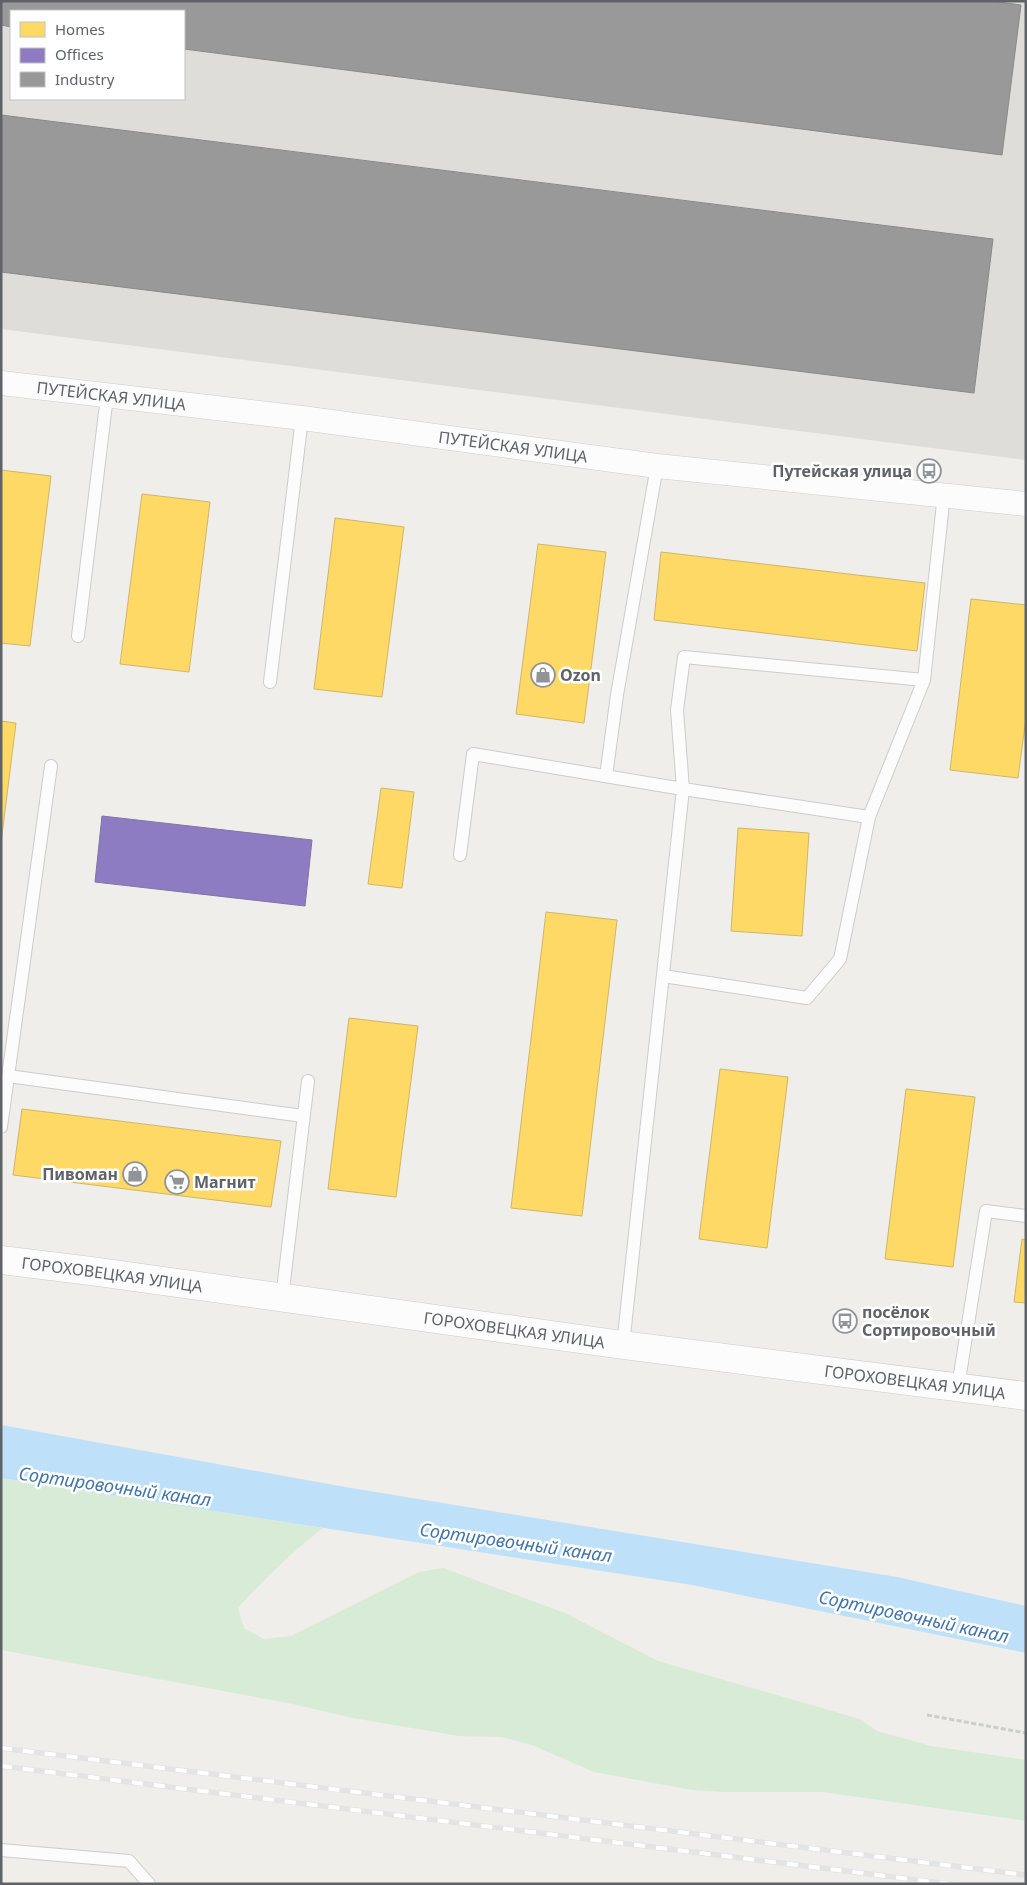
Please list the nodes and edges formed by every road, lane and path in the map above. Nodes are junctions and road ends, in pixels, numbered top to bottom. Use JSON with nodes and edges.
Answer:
{"nodes":[{"id":1,"x":1,"y":383,"type":"edge"},
{"id":2,"x":107,"y":396,"type":"junction"},
{"id":3,"x":302,"y":418,"type":"junction"},
{"id":4,"x":657,"y":466,"type":"junction"},
{"id":5,"x":944,"y":494,"type":"junction"},
{"id":6,"x":1026,"y":504,"type":"edge"},
{"id":7,"x":78,"y":636,"type":"dead end"},
{"id":8,"x":924,"y":680,"type":"junction"},
{"id":9,"x":270,"y":682,"type":"dead end"},
{"id":10,"x":51,"y":766,"type":"dead end"},
{"id":11,"x":606,"y":776,"type":"junction"},
{"id":12,"x":683,"y":789,"type":"junction"},
{"id":13,"x":869,"y":817,"type":"junction"},
{"id":14,"x":460,"y":855,"type":"dead end"},
{"id":15,"x":663,"y":976,"type":"junction"},
{"id":16,"x":8,"y":1076,"type":"junction"},
{"id":17,"x":308,"y":1081,"type":"dead end"},
{"id":18,"x":303,"y":1116,"type":"junction"},
{"id":19,"x":1,"y":1127,"type":"edge"},
{"id":20,"x":1026,"y":1216,"type":"edge"},
{"id":21,"x":1,"y":1260,"type":"edge"},
{"id":22,"x":282,"y":1298,"type":"junction"},
{"id":23,"x":623,"y":1345,"type":"junction"},
{"id":24,"x":958,"y":1387,"type":"junction"},
{"id":25,"x":1026,"y":1396,"type":"edge"},
{"id":26,"x":927,"y":1715,"type":"dead end"},
{"id":27,"x":1026,"y":1733,"type":"edge"},
{"id":28,"x":1,"y":1850,"type":"edge"},
{"id":29,"x":149,"y":1884,"type":"edge"}],
"edges":[{"from":1,"to":2,"type":"street","name":"ПУТЕЙСКАЯ УЛИЦА"},
{"from":2,"to":3,"type":"street","name":"ПУТЕЙСКАЯ УЛИЦА"},
{"from":2,"to":7,"type":"lane"},
{"from":3,"to":4,"type":"street","name":"ПУТЕЙСКАЯ УЛИЦА"},
{"from":3,"to":9,"type":"lane"},
{"from":4,"to":5,"type":"street","name":"ПУТЕЙСКАЯ УЛИЦА"},
{"from":4,"to":11,"type":"lane"},
{"from":5,"to":6,"type":"street","name":"ПУТЕЙСКАЯ УЛИЦА"},
{"from":5,"to":8,"type":"lane"},
{"from":8,"to":12,"type":"lane"},
{"from":8,"to":13,"type":"lane"},
{"from":10,"to":16,"type":"lane"},
{"from":11,"to":12,"type":"lane"},
{"from":11,"to":14,"type":"lane"},
{"from":12,"to":13,"type":"lane"},
{"from":12,"to":15,"type":"lane"},
{"from":13,"to":15,"type":"lane"},
{"from":15,"to":23,"type":"lane"},
{"from":16,"to":18,"type":"lane"},
{"from":16,"to":19,"type":"lane"},
{"from":17,"to":18,"type":"lane"},
{"from":18,"to":22,"type":"lane"},
{"from":20,"to":24,"type":"lane"},
{"from":21,"to":22,"type":"street","name":"ГОРОХОВЕЦКАЯ УЛИЦА"},
{"from":22,"to":23,"type":"street","name":"ГОРОХОВЕЦКАЯ УЛИЦА"},
{"from":23,"to":24,"type":"street","name":"ГОРОХОВЕЦКАЯ УЛИЦА"},
{"from":24,"to":25,"type":"street","name":"ГОРОХОВЕЦКАЯ УЛИЦА"},
{"from":26,"to":27,"type":"path"},
{"from":28,"to":29,"type":"lane"}]}
